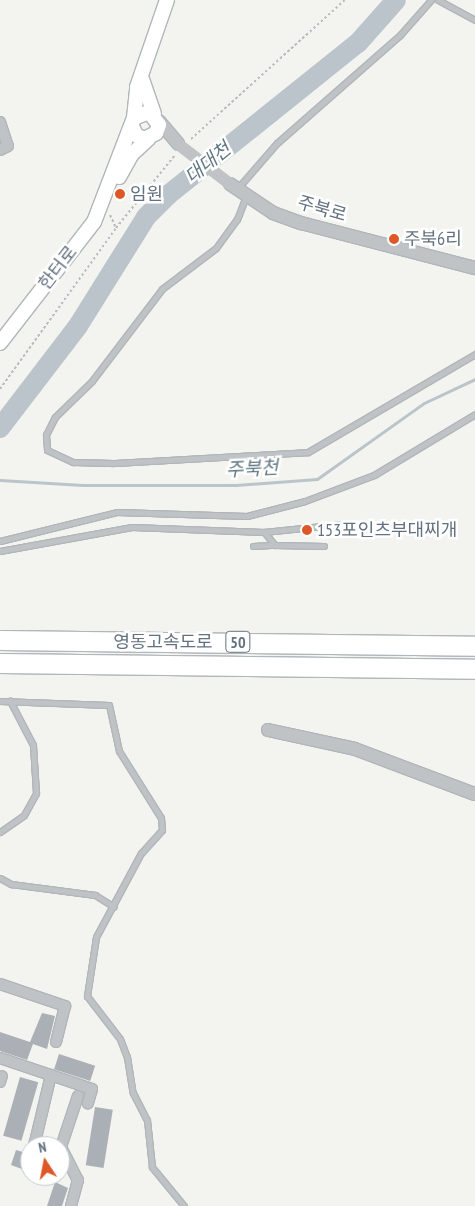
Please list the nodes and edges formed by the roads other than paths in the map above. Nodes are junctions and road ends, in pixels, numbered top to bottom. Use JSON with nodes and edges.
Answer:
{"nodes":[{"id":1,"x":167,"y":0,"type":"edge"},
{"id":2,"x":432,"y":0,"type":"edge"},
{"id":3,"x":438,"y":0,"type":"edge"},
{"id":4,"x":475,"y":20,"type":"edge"},
{"id":5,"x":142,"y":79,"type":"junction"},
{"id":6,"x":157,"y":117,"type":"junction"},
{"id":7,"x":0,"y":122,"type":"edge"},
{"id":8,"x":133,"y":122,"type":"junction"},
{"id":9,"x":151,"y":137,"type":"junction"},
{"id":10,"x":181,"y":146,"type":"junction"},
{"id":11,"x":0,"y":150,"type":"edge"},
{"id":12,"x":238,"y":189,"type":"junction"},
{"id":13,"x":109,"y":190,"type":"junction"},
{"id":14,"x":475,"y":268,"type":"edge"},
{"id":15,"x":0,"y":343,"type":"edge"},
{"id":16,"x":475,"y":354,"type":"edge"},
{"id":17,"x":475,"y":414,"type":"edge"},
{"id":18,"x":342,"y":524,"type":"dead end"},
{"id":19,"x":264,"y":532,"type":"junction"},
{"id":20,"x":0,"y":541,"type":"edge"},
{"id":21,"x":275,"y":545,"type":"junction"},
{"id":22,"x":253,"y":546,"type":"dead end"},
{"id":23,"x":324,"y":546,"type":"dead end"},
{"id":24,"x":0,"y":551,"type":"edge"},
{"id":25,"x":0,"y":640,"type":"edge"},
{"id":26,"x":475,"y":646,"type":"edge"},
{"id":27,"x":0,"y":663,"type":"edge"},
{"id":28,"x":475,"y":670,"type":"edge"},
{"id":29,"x":0,"y":701,"type":"edge"},
{"id":30,"x":10,"y":701,"type":"junction"},
{"id":31,"x":268,"y":730,"type":"dead end"},
{"id":32,"x":475,"y":794,"type":"edge"},
{"id":33,"x":0,"y":832,"type":"edge"},
{"id":34,"x":0,"y":878,"type":"edge"},
{"id":35,"x":114,"y":907,"type":"junction"},
{"id":36,"x":0,"y":984,"type":"edge"},
{"id":37,"x":56,"y":1042,"type":"dead end"},
{"id":38,"x":0,"y":1058,"type":"edge"},
{"id":39,"x":50,"y":1075,"type":"junction"},
{"id":40,"x":78,"y":1096,"type":"dead end"},
{"id":41,"x":88,"y":1102,"type":"dead end"},
{"id":42,"x":36,"y":1136,"type":"edge"},
{"id":43,"x":66,"y":1136,"type":"edge"},
{"id":44,"x":70,"y":1166,"type":"edge"},
{"id":45,"x":71,"y":1206,"type":"edge"},
{"id":46,"x":184,"y":1206,"type":"edge"}],
"edges":[{"from":1,"to":5,"type":"main road","name":"한터로"},
{"from":2,"to":12,"type":"lane"},
{"from":3,"to":4,"type":"lane"},
{"from":5,"to":6,"type":"main road"},
{"from":5,"to":8,"type":"main road","name":"한터로"},
{"from":6,"to":8,"type":"main road"},
{"from":6,"to":9,"type":"main road"},
{"from":6,"to":10,"type":"street","name":"주북로"},
{"from":7,"to":11,"type":"street"},
{"from":8,"to":9,"type":"main road"},
{"from":8,"to":13,"type":"main road","name":"한터로"},
{"from":9,"to":10,"type":"street","name":"주북로"},
{"from":9,"to":13,"type":"main road","name":"한터로"},
{"from":10,"to":12,"type":"street","name":"주북로","bridge":true},
{"from":12,"to":14,"type":"street","name":"주북로"},
{"from":12,"to":16,"type":"lane"},
{"from":13,"to":15,"type":"main road","name":"한터로"},
{"from":17,"to":20,"type":"lane"},
{"from":18,"to":19,"type":"lane"},
{"from":19,"to":21,"type":"lane"},
{"from":19,"to":24,"type":"lane"},
{"from":21,"to":22,"type":"lane"},
{"from":21,"to":23,"type":"lane"},
{"from":25,"to":26,"type":"highway","name":"영동고속도로","number":"50"},
{"from":27,"to":28,"type":"highway","name":"영동고속도로","number":"50"},
{"from":29,"to":30,"type":"lane"},
{"from":30,"to":33,"type":"lane"},
{"from":30,"to":35,"type":"lane"},
{"from":31,"to":32,"type":"street"},
{"from":34,"to":35,"type":"lane"},
{"from":35,"to":46,"type":"lane"},
{"from":36,"to":37,"type":"street"},
{"from":38,"to":39,"type":"street"},
{"from":39,"to":41,"type":"street"},
{"from":39,"to":42,"type":"street"},
{"from":40,"to":43,"type":"street"},
{"from":44,"to":45,"type":"street"}]}
